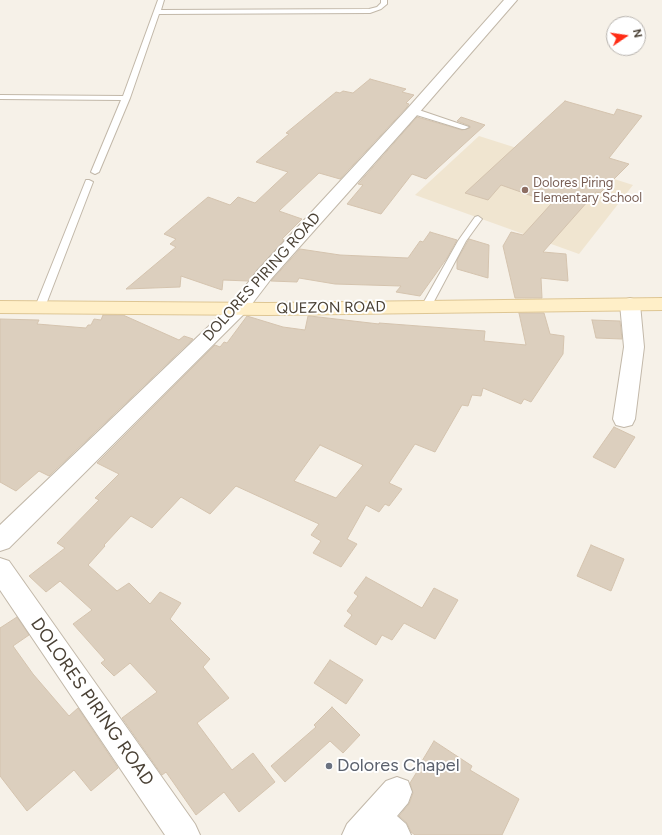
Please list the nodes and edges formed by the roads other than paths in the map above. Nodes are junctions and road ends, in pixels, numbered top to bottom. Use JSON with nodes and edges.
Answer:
{"nodes":[{"id":1,"x":161,"y":0,"type":"edge"},
{"id":2,"x":384,"y":0,"type":"edge"},
{"id":3,"x":511,"y":0,"type":"edge"},
{"id":4,"x":157,"y":12,"type":"junction"},
{"id":5,"x":0,"y":98,"type":"edge"},
{"id":6,"x":126,"y":98,"type":"junction"},
{"id":7,"x":414,"y":111,"type":"junction"},
{"id":8,"x":465,"y":127,"type":"dead end"},
{"id":9,"x":95,"y":172,"type":"dead end"},
{"id":10,"x":89,"y":182,"type":"dead end"},
{"id":11,"x":478,"y":219,"type":"dead end"},
{"id":12,"x":630,"y":304,"type":"junction"},
{"id":13,"x":662,"y":304,"type":"edge"},
{"id":14,"x":0,"y":307,"type":"edge"},
{"id":15,"x":40,"y":307,"type":"junction"},
{"id":16,"x":426,"y":307,"type":"junction"},
{"id":17,"x":238,"y":309,"type":"junction"},
{"id":18,"x":624,"y":419,"type":"dead end"},
{"id":19,"x":0,"y":541,"type":"edge"},
{"id":20,"x":0,"y":569,"type":"edge"},
{"id":21,"x":397,"y":792,"type":"dead end"},
{"id":22,"x":376,"y":829,"type":"edge"},
{"id":23,"x":184,"y":835,"type":"edge"}],
"edges":[{"from":1,"to":4,"type":"lane"},
{"from":2,"to":4,"type":"lane"},
{"from":3,"to":7,"type":"street","name":"DOLORES PIRING ROAD"},
{"from":4,"to":6,"type":"lane"},
{"from":5,"to":6,"type":"lane"},
{"from":6,"to":9,"type":"lane"},
{"from":7,"to":8,"type":"lane"},
{"from":7,"to":17,"type":"street","name":"DOLORES PIRING ROAD"},
{"from":10,"to":15,"type":"lane"},
{"from":11,"to":16,"type":"lane"},
{"from":12,"to":13,"type":"main road","name":"QUEZON ROAD"},
{"from":12,"to":16,"type":"main road","name":"QUEZON ROAD"},
{"from":12,"to":18,"type":"street"},
{"from":14,"to":15,"type":"main road","name":"QUEZON ROAD"},
{"from":15,"to":17,"type":"main road","name":"QUEZON ROAD"},
{"from":16,"to":17,"type":"main road","name":"QUEZON ROAD"},
{"from":17,"to":19,"type":"street","name":"DOLORES PIRING ROAD"},
{"from":20,"to":23,"type":"street","name":"DOLORES PIRING ROAD"},
{"from":21,"to":22,"type":"street"}]}
